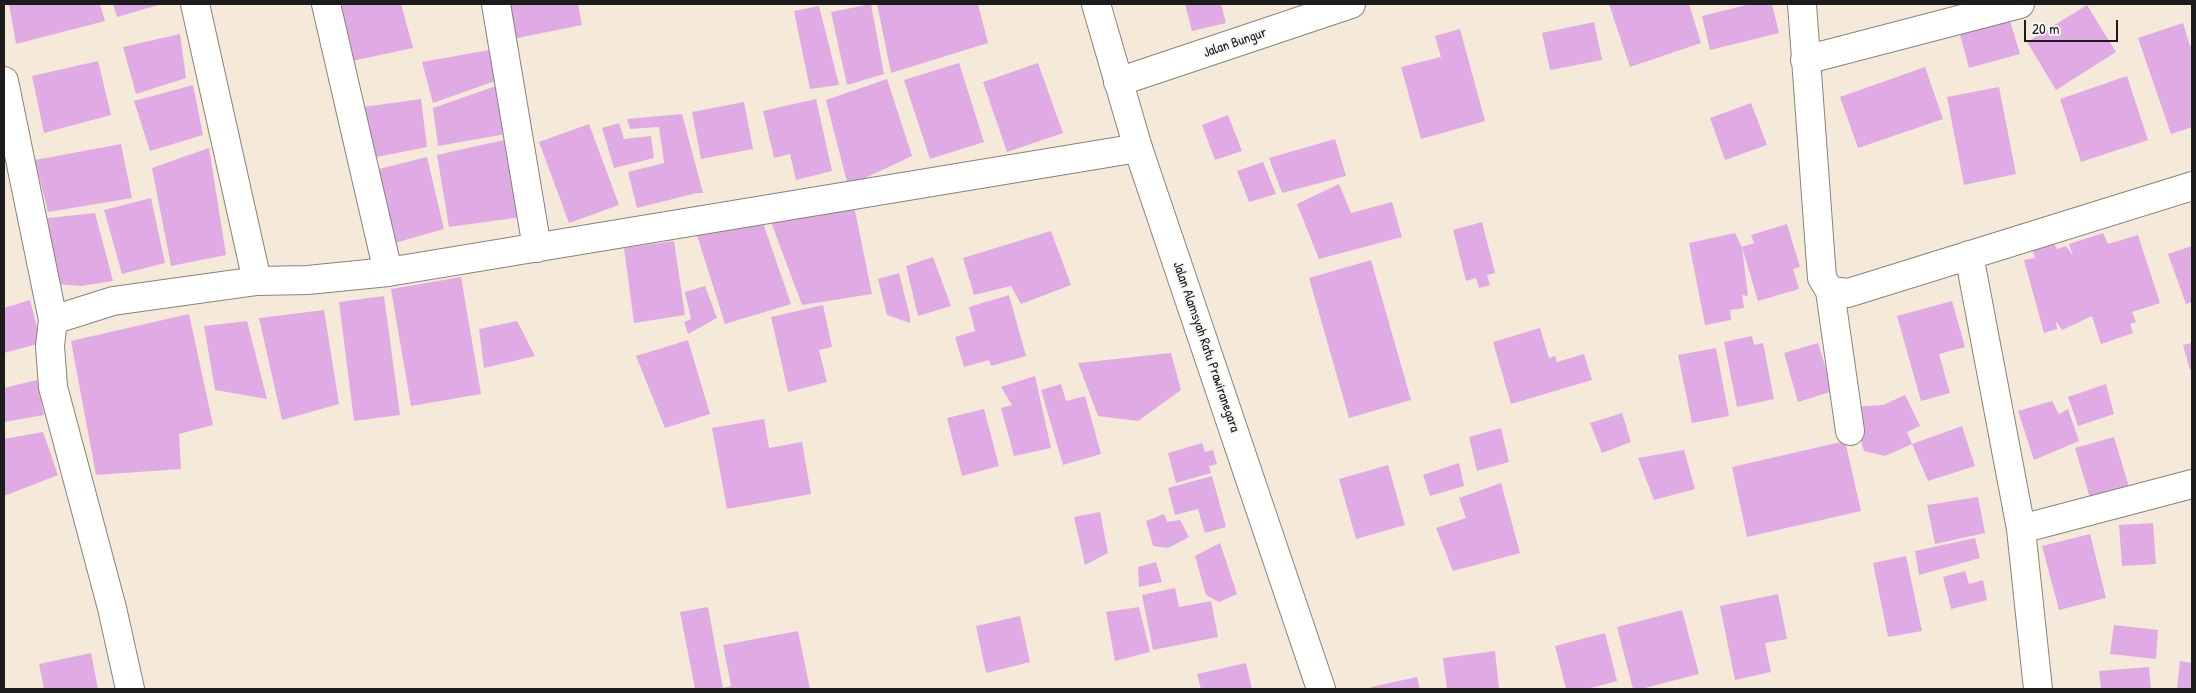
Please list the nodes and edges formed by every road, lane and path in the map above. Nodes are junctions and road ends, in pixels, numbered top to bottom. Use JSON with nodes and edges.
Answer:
{"nodes":[{"id":1,"x":195,"y":4,"type":"edge"},
{"id":2,"x":326,"y":4,"type":"edge"},
{"id":3,"x":496,"y":4,"type":"edge"},
{"id":4,"x":1096,"y":4,"type":"edge"},
{"id":5,"x":1351,"y":4,"type":"edge"},
{"id":6,"x":1802,"y":4,"type":"edge"},
{"id":7,"x":2020,"y":4,"type":"edge"},
{"id":8,"x":1804,"y":60,"type":"junction"},
{"id":9,"x":4,"y":81,"type":"edge"},
{"id":10,"x":1118,"y":82,"type":"junction"},
{"id":11,"x":1138,"y":148,"type":"junction"},
{"id":12,"x":2192,"y":186,"type":"edge"},
{"id":13,"x":537,"y":248,"type":"junction"},
{"id":14,"x":1969,"y":255,"type":"junction"},
{"id":15,"x":388,"y":272,"type":"junction"},
{"id":16,"x":257,"y":281,"type":"junction"},
{"id":17,"x":1830,"y":291,"type":"junction"},
{"id":18,"x":53,"y":320,"type":"junction"},
{"id":19,"x":1850,"y":431,"type":"dead end"},
{"id":20,"x":2192,"y":484,"type":"edge"},
{"id":21,"x":2021,"y":529,"type":"junction"},
{"id":22,"x":130,"y":689,"type":"edge"},
{"id":23,"x":1321,"y":689,"type":"edge"},
{"id":24,"x":2038,"y":689,"type":"edge"}],
"edges":[{"from":1,"to":16,"type":"street"},
{"from":2,"to":15,"type":"street"},
{"from":3,"to":13,"type":"street"},
{"from":4,"to":10,"type":"street","name":"Jalan Alamsyah Ratu Prawiranegara"},
{"from":5,"to":10,"type":"street","name":"Jalan Bungur"},
{"from":6,"to":8,"type":"street"},
{"from":7,"to":8,"type":"street"},
{"from":8,"to":17,"type":"street"},
{"from":9,"to":18,"type":"street"},
{"from":10,"to":11,"type":"street","name":"Jalan Alamsyah Ratu Prawiranegara"},
{"from":11,"to":13,"type":"street"},
{"from":11,"to":23,"type":"street","name":"Jalan Alamsyah Ratu Prawiranegara"},
{"from":12,"to":14,"type":"street"},
{"from":13,"to":15,"type":"street"},
{"from":14,"to":17,"type":"street"},
{"from":14,"to":21,"type":"street"},
{"from":15,"to":16,"type":"street"},
{"from":16,"to":18,"type":"street"},
{"from":17,"to":19,"type":"street"},
{"from":18,"to":22,"type":"street"},
{"from":20,"to":21,"type":"street"},
{"from":21,"to":24,"type":"street"}]}
